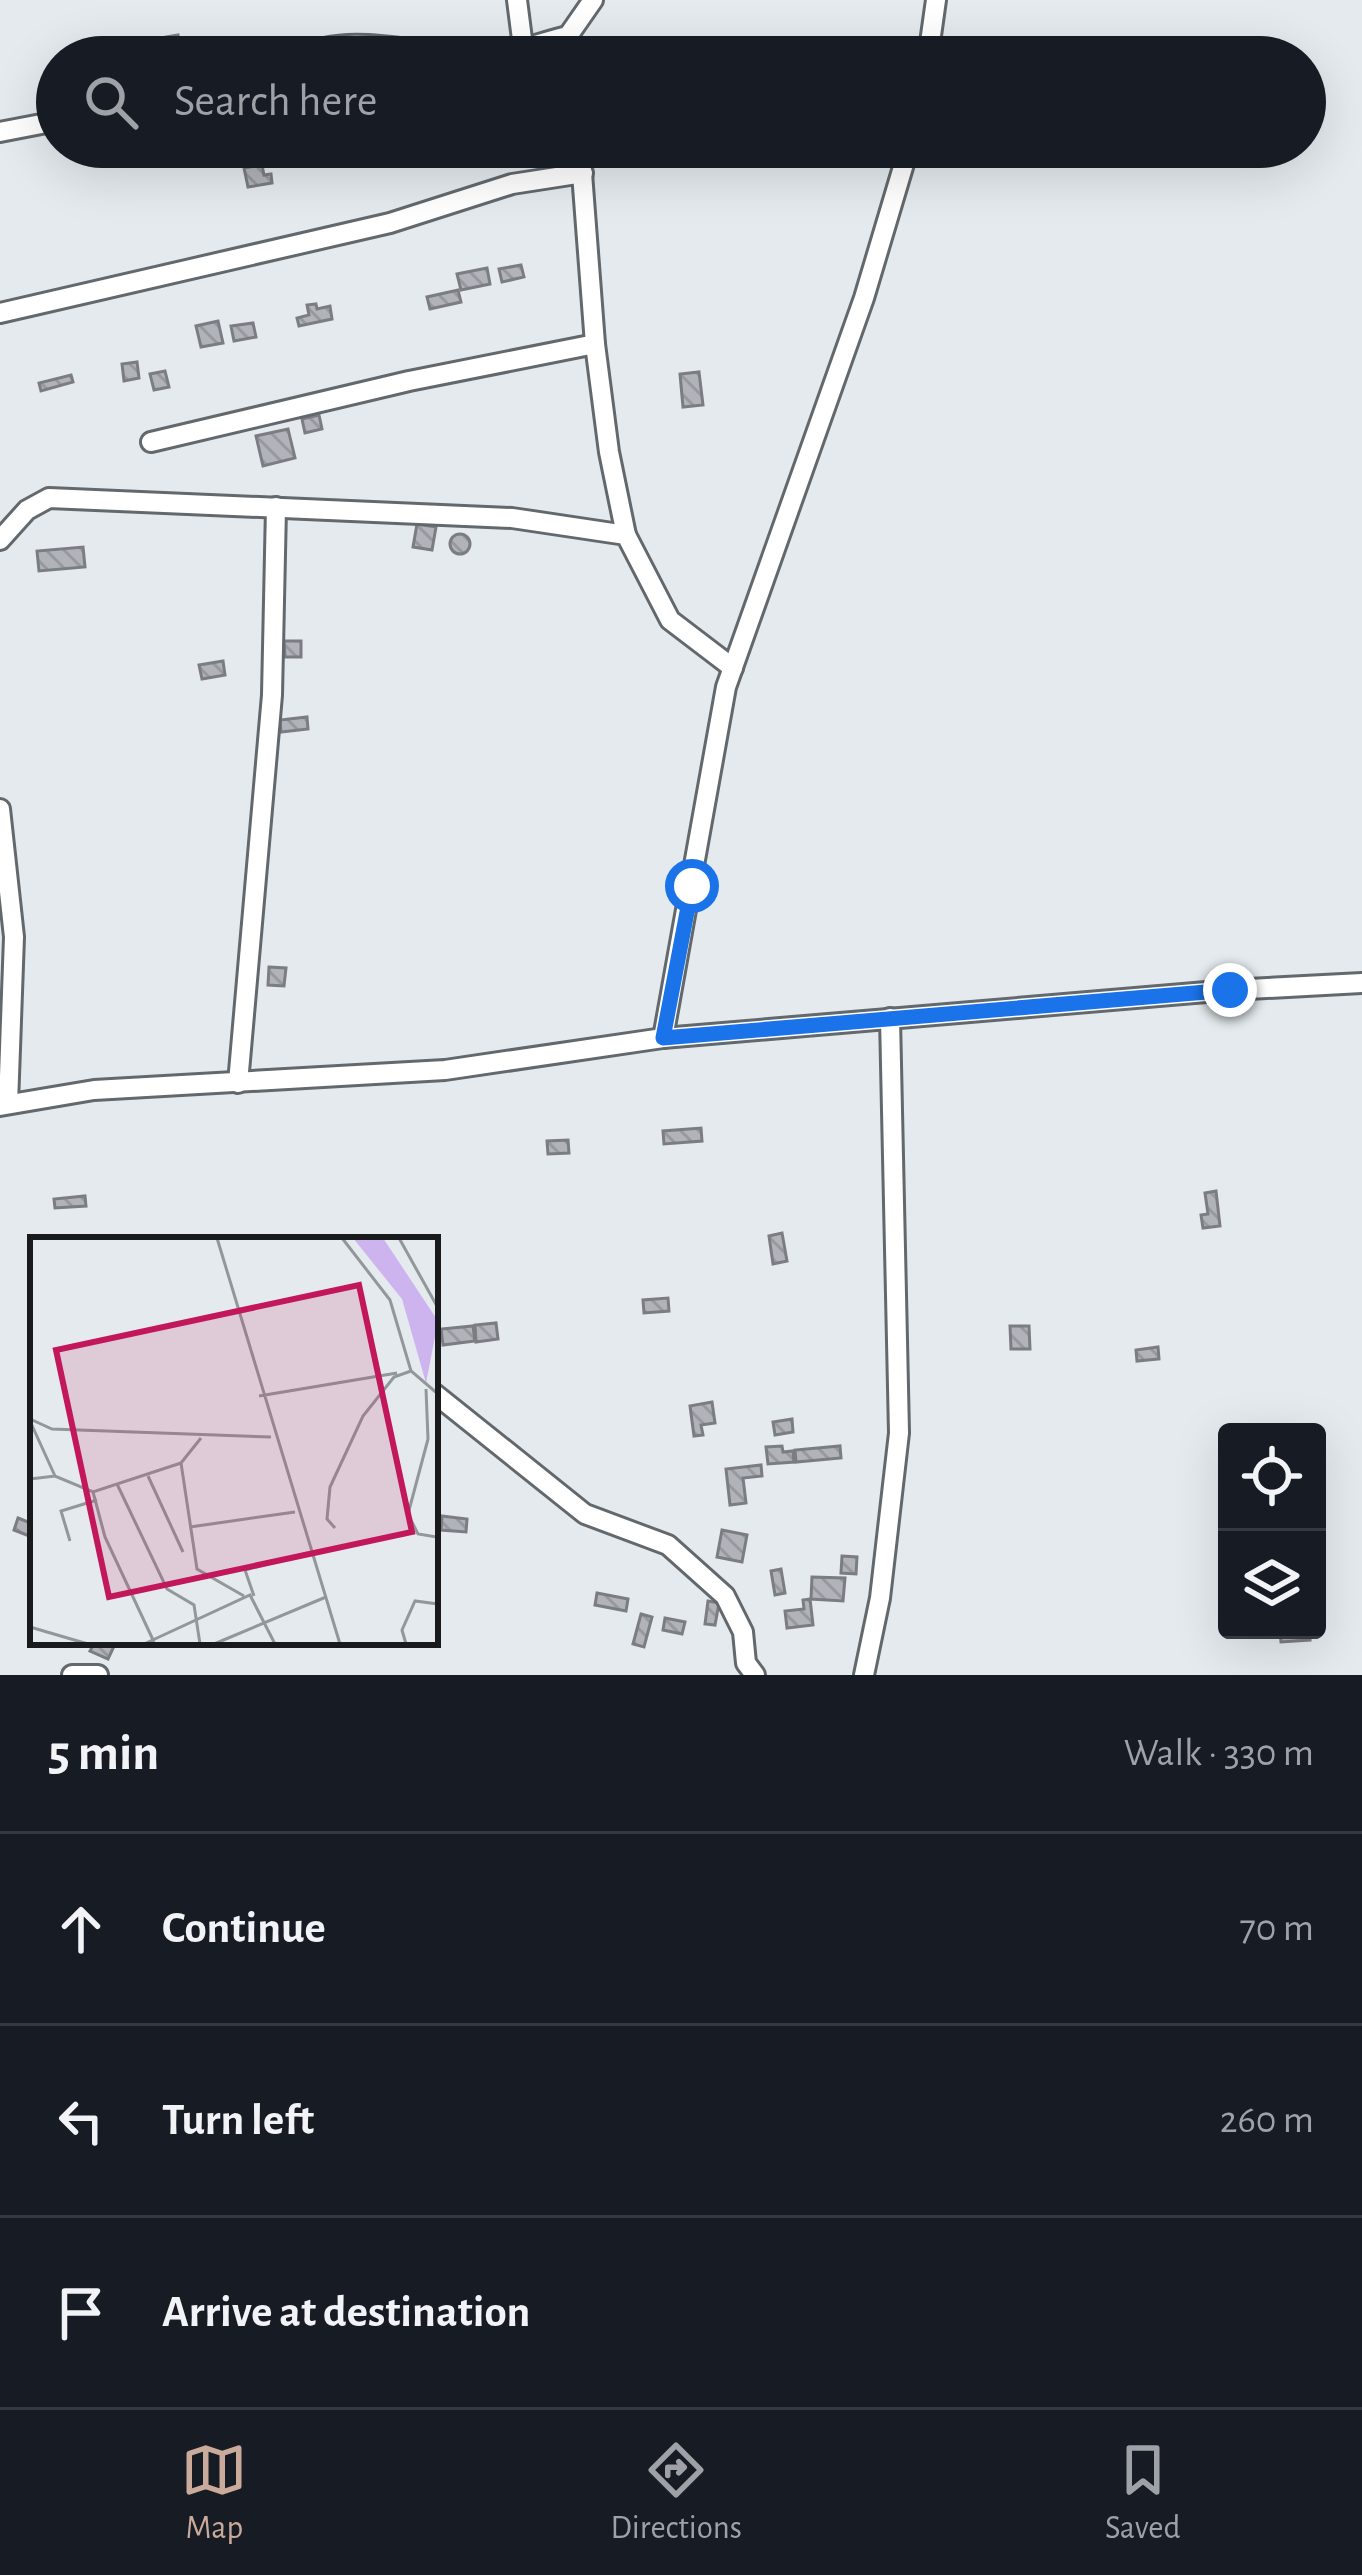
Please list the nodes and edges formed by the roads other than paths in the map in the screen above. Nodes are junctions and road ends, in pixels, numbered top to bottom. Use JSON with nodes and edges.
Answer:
{"nodes":[{"id":1,"x":517,"y":0,"type":"edge"},
{"id":2,"x":593,"y":0,"type":"edge"},
{"id":3,"x":936,"y":0,"type":"edge"},
{"id":4,"x":522,"y":36,"type":"edge"},
{"id":5,"x":568,"y":36,"type":"edge"},
{"id":6,"x":931,"y":36,"type":"edge"},
{"id":7,"x":36,"y":125,"type":"edge"},
{"id":8,"x":0,"y":132,"type":"edge"},
{"id":9,"x":582,"y":168,"type":"edge"},
{"id":10,"x":903,"y":168,"type":"edge"},
{"id":11,"x":583,"y":173,"type":"junction"},
{"id":12,"x":0,"y":313,"type":"edge"},
{"id":13,"x":595,"y":344,"type":"junction"},
{"id":14,"x":151,"y":442,"type":"dead end"},
{"id":15,"x":276,"y":507,"type":"junction"},
{"id":16,"x":626,"y":535,"type":"junction"},
{"id":17,"x":0,"y":540,"type":"edge"},
{"id":18,"x":733,"y":668,"type":"junction"},
{"id":19,"x":0,"y":809,"type":"edge"},
{"id":20,"x":1362,"y":983,"type":"edge"},
{"id":21,"x":890,"y":1018,"type":"junction"},
{"id":22,"x":663,"y":1038,"type":"junction"},
{"id":23,"x":238,"y":1083,"type":"junction"},
{"id":24,"x":4,"y":1105,"type":"edge"},
{"id":25,"x":438,"y":1396,"type":"edge"},
{"id":26,"x":72,"y":1675,"type":"edge"},
{"id":27,"x":98,"y":1675,"type":"edge"},
{"id":28,"x":755,"y":1675,"type":"edge"},
{"id":29,"x":863,"y":1675,"type":"edge"}],
"edges":[{"from":1,"to":4,"type":"street"},
{"from":2,"to":5,"type":"street"},
{"from":3,"to":6,"type":"street"},
{"from":7,"to":8,"type":"street"},
{"from":9,"to":11,"type":"street"},
{"from":10,"to":18,"type":"street"},
{"from":11,"to":12,"type":"street"},
{"from":11,"to":13,"type":"street"},
{"from":13,"to":14,"type":"street"},
{"from":13,"to":16,"type":"street"},
{"from":15,"to":16,"type":"street"},
{"from":15,"to":17,"type":"street"},
{"from":15,"to":23,"type":"street"},
{"from":16,"to":18,"type":"street"},
{"from":18,"to":22,"type":"street"},
{"from":19,"to":24,"type":"street"},
{"from":20,"to":21,"type":"street"},
{"from":21,"to":22,"type":"street"},
{"from":21,"to":29,"type":"street"},
{"from":22,"to":23,"type":"street"},
{"from":23,"to":24,"type":"street"},
{"from":25,"to":28,"type":"street"},
{"from":26,"to":27,"type":"street"}]}
